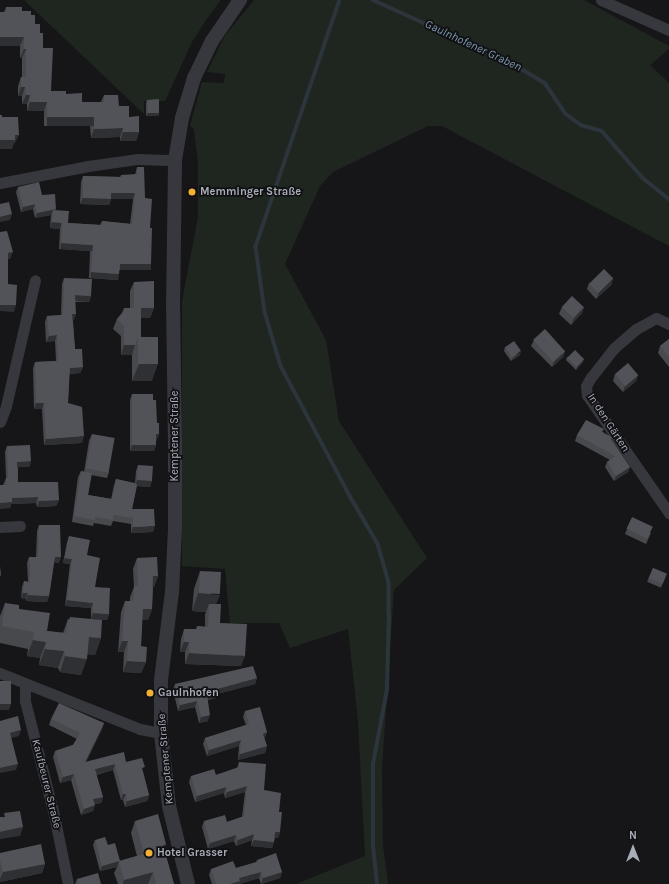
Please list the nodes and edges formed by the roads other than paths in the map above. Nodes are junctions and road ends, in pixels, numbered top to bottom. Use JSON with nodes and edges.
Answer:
{"nodes":[{"id":1,"x":240,"y":0,"type":"edge"},
{"id":2,"x":605,"y":1,"type":"edge"},
{"id":3,"x":669,"y":30,"type":"edge"},
{"id":4,"x":175,"y":160,"type":"junction"},
{"id":5,"x":0,"y":183,"type":"edge"},
{"id":6,"x":35,"y":280,"type":"dead end"},
{"id":7,"x":669,"y":324,"type":"edge"},
{"id":8,"x":0,"y":422,"type":"edge"},
{"id":9,"x":669,"y":513,"type":"edge"},
{"id":10,"x":20,"y":526,"type":"dead end"},
{"id":11,"x":0,"y":527,"type":"edge"},
{"id":12,"x":0,"y":673,"type":"edge"},
{"id":13,"x":26,"y":684,"type":"junction"},
{"id":14,"x":161,"y":733,"type":"junction"},
{"id":15,"x":68,"y":884,"type":"edge"},
{"id":16,"x":188,"y":884,"type":"edge"}],
"edges":[{"from":1,"to":4,"type":"street","name":"Kemptener Straße"},
{"from":2,"to":3,"type":"street"},
{"from":4,"to":5,"type":"street"},
{"from":4,"to":14,"type":"street","name":"Kemptener Straße"},
{"from":6,"to":8,"type":"street"},
{"from":7,"to":9,"type":"street","name":"In den Gärten"},
{"from":10,"to":11,"type":"street"},
{"from":12,"to":13,"type":"street"},
{"from":13,"to":14,"type":"street"},
{"from":13,"to":15,"type":"street","name":"Kaufbeurer Straße"},
{"from":14,"to":16,"type":"street","name":"Kemptener Straße"}]}
